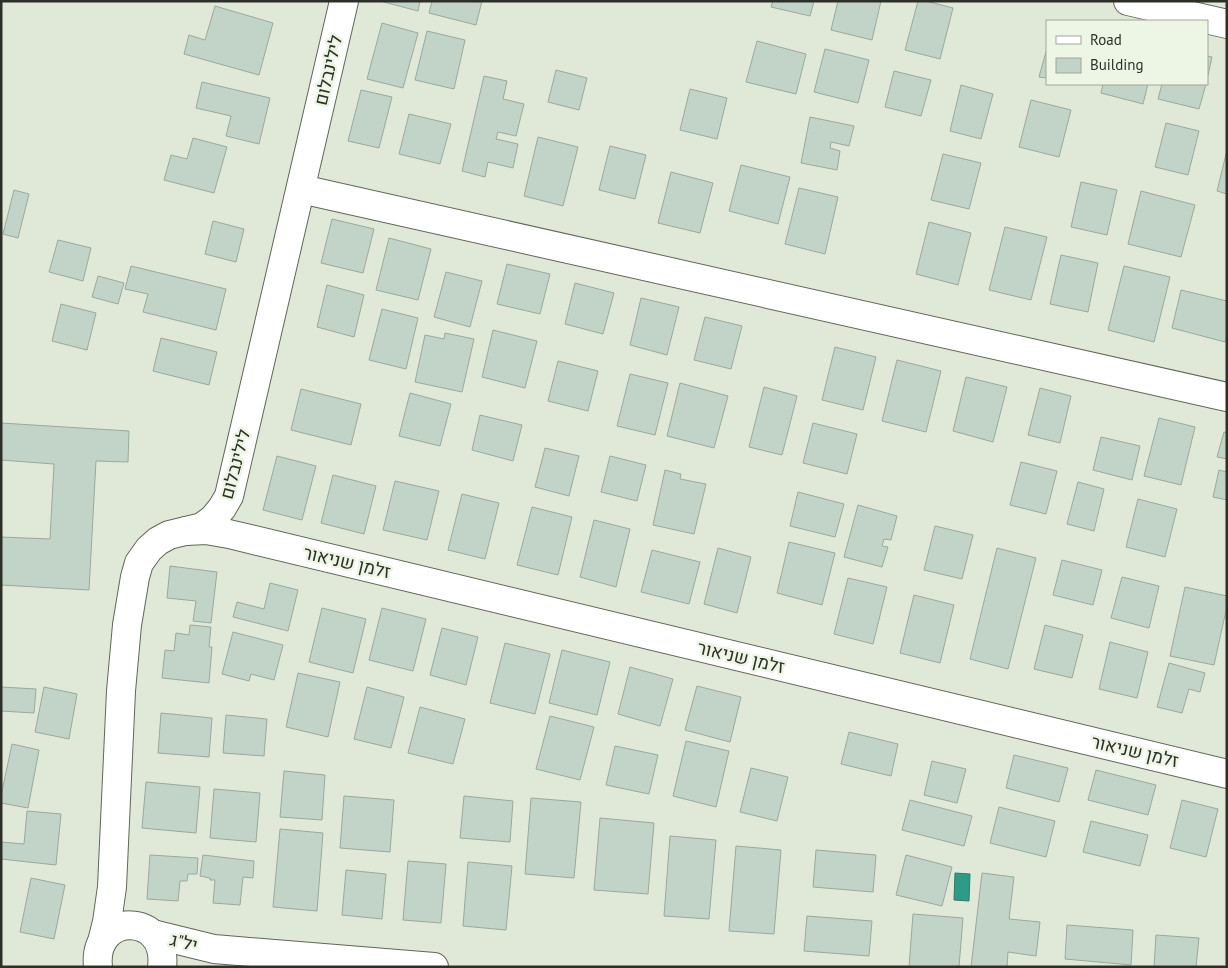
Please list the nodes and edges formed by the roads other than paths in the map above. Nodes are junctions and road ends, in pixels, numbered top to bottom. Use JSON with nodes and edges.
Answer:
{"nodes":[{"id":1,"x":344,"y":1,"type":"edge"},
{"id":2,"x":1128,"y":1,"type":"edge"},
{"id":3,"x":1227,"y":24,"type":"edge"},
{"id":4,"x":301,"y":189,"type":"junction"},
{"id":5,"x":1227,"y":397,"type":"edge"},
{"id":6,"x":229,"y":496,"type":"junction"},
{"id":7,"x":186,"y":531,"type":"junction"},
{"id":8,"x":255,"y":540,"type":"junction"},
{"id":9,"x":1227,"y":774,"type":"edge"},
{"id":10,"x":112,"y":887,"type":"junction"},
{"id":11,"x":145,"y":930,"type":"junction"},
{"id":12,"x":214,"y":949,"type":"junction"},
{"id":13,"x":100,"y":955,"type":"edge"},
{"id":14,"x":162,"y":967,"type":"edge"},
{"id":15,"x":168,"y":967,"type":"edge"},
{"id":16,"x":434,"y":967,"type":"edge"}],
"edges":[{"from":1,"to":4,"type":"street","name":"לילינבלום"},
{"from":2,"to":3,"type":"street"},
{"from":4,"to":5,"type":"street"},
{"from":4,"to":6,"type":"street","name":"לילינבלום"},
{"from":6,"to":7,"type":"street","name":"לילינבלום"},
{"from":6,"to":8,"type":"street","name":"זלמן שניאור"},
{"from":7,"to":8,"type":"street","name":"זלמן שניאור"},
{"from":7,"to":10,"type":"street","name":"לילינבלום"},
{"from":8,"to":9,"type":"street","name":"זלמן שניאור"},
{"from":10,"to":11,"type":"street","name":"לילינבלום"},
{"from":10,"to":13,"type":"street","name":"לילינבלום"},
{"from":11,"to":12,"type":"street","name":"יל\"ג"},
{"from":11,"to":13,"type":"street"},
{"from":11,"to":14,"type":"street","name":"לילינבלום"},
{"from":12,"to":15,"type":"street","name":"יל\"ג"},
{"from":12,"to":16,"type":"street","name":"יל\"ג"}]}
